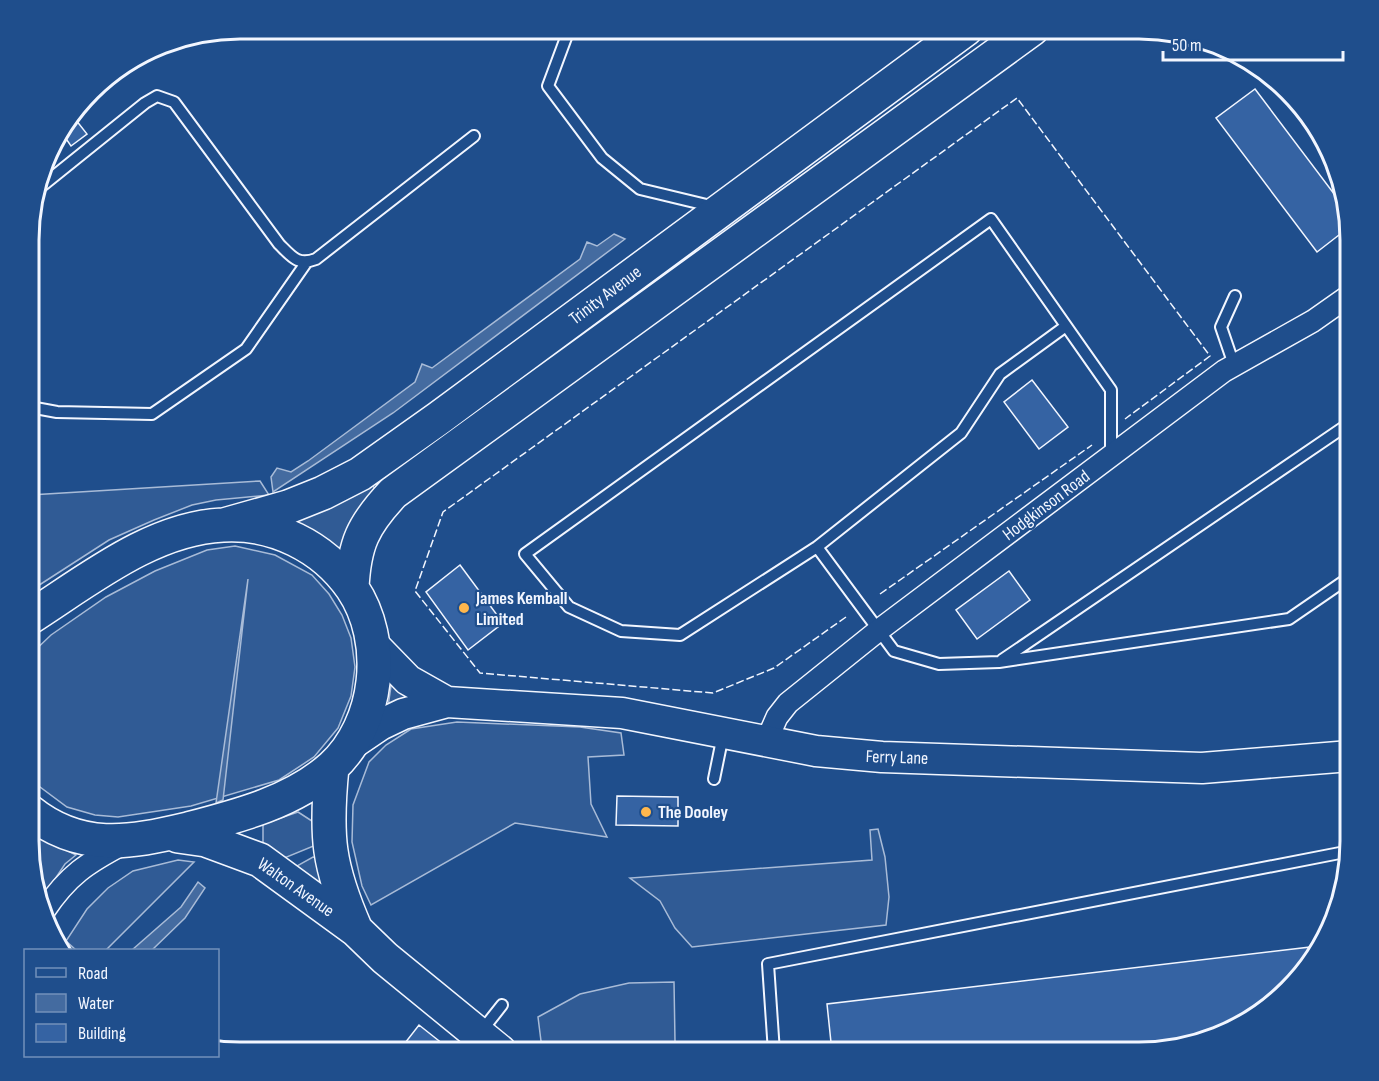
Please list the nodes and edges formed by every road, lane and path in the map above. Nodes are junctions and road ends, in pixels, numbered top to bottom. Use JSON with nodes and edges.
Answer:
{"nodes":[{"id":1,"x":566,"y":39,"type":"edge"},
{"id":2,"x":952,"y":39,"type":"edge"},
{"id":3,"x":1018,"y":39,"type":"edge"},
{"id":4,"x":474,"y":136,"type":"dead end"},
{"id":5,"x":48,"y":181,"type":"edge"},
{"id":6,"x":721,"y":209,"type":"junction"},
{"id":7,"x":306,"y":263,"type":"junction"},
{"id":8,"x":1235,"y":296,"type":"dead end"},
{"id":9,"x":1340,"y":302,"type":"edge"},
{"id":10,"x":1066,"y":326,"type":"junction"},
{"id":11,"x":1234,"y":365,"type":"junction"},
{"id":12,"x":39,"y":409,"type":"edge"},
{"id":13,"x":1340,"y":430,"type":"edge"},
{"id":14,"x":1111,"y":456,"type":"junction"},
{"id":15,"x":224,"y":525,"type":"junction"},
{"id":16,"x":817,"y":547,"type":"junction"},
{"id":17,"x":1340,"y":584,"type":"edge"},
{"id":18,"x":352,"y":588,"type":"junction"},
{"id":19,"x":39,"y":612,"type":"edge"},
{"id":20,"x":879,"y":630,"type":"junction"},
{"id":21,"x":372,"y":643,"type":"junction"},
{"id":22,"x":999,"y":662,"type":"junction"},
{"id":23,"x":447,"y":702,"type":"junction"},
{"id":24,"x":724,"y":734,"type":"junction"},
{"id":25,"x":766,"y":742,"type":"junction"},
{"id":26,"x":342,"y":755,"type":"junction"},
{"id":27,"x":1340,"y":757,"type":"edge"},
{"id":28,"x":714,"y":779,"type":"dead end"},
{"id":29,"x":39,"y":818,"type":"edge"},
{"id":30,"x":164,"y":834,"type":"junction"},
{"id":31,"x":129,"y":842,"type":"junction"},
{"id":32,"x":1340,"y":853,"type":"edge"},
{"id":33,"x":49,"y":903,"type":"edge"},
{"id":34,"x":356,"y":930,"type":"junction"},
{"id":35,"x":502,"y":1005,"type":"dead end"},
{"id":36,"x":487,"y":1042,"type":"edge"},
{"id":37,"x":490,"y":1042,"type":"edge"},
{"id":38,"x":773,"y":1042,"type":"edge"}],
"edges":[{"from":1,"to":6,"type":"lane"},
{"from":2,"to":6,"type":"main road","name":"Trinity Avenue"},
{"from":3,"to":18,"type":"main road","name":"Trinity Avenue"},
{"from":4,"to":7,"type":"lane"},
{"from":5,"to":7,"type":"lane"},
{"from":6,"to":15,"type":"main road","name":"Trinity Avenue"},
{"from":7,"to":12,"type":"lane"},
{"from":8,"to":11,"type":"lane"},
{"from":9,"to":11,"type":"street","name":"Hodgkinson Road"},
{"from":10,"to":14,"type":"lane"},
{"from":10,"to":16,"type":"lane"},
{"from":10,"to":16,"type":"lane"},
{"from":11,"to":14,"type":"street","name":"Hodgkinson Road"},
{"from":13,"to":22,"type":"lane"},
{"from":14,"to":20,"type":"street","name":"Hodgkinson Road"},
{"from":15,"to":18,"type":"main road"},
{"from":15,"to":19,"type":"main road"},
{"from":16,"to":20,"type":"lane"},
{"from":17,"to":22,"type":"lane"},
{"from":18,"to":21,"type":"main road"},
{"from":20,"to":22,"type":"lane"},
{"from":20,"to":25,"type":"street","name":"Hodgkinson Road"},
{"from":21,"to":23,"type":"street","name":"Ferry Lane"},
{"from":21,"to":26,"type":"main road"},
{"from":23,"to":24,"type":"street","name":"Ferry Lane"},
{"from":23,"to":26,"type":"street","name":"Ferry Lane"},
{"from":24,"to":25,"type":"street","name":"Ferry Lane"},
{"from":24,"to":28,"type":"lane"},
{"from":25,"to":27,"type":"street","name":"Ferry Lane"},
{"from":26,"to":30,"type":"main road"},
{"from":26,"to":34,"type":"main road","name":"Walton Avenue"},
{"from":29,"to":31,"type":"main road"},
{"from":30,"to":31,"type":"main road"},
{"from":30,"to":34,"type":"main road","name":"Walton Avenue"},
{"from":31,"to":33,"type":"street"},
{"from":32,"to":38,"type":"lane"},
{"from":34,"to":36,"type":"main road","name":"Walton Avenue"},
{"from":35,"to":37,"type":"lane"}]}
